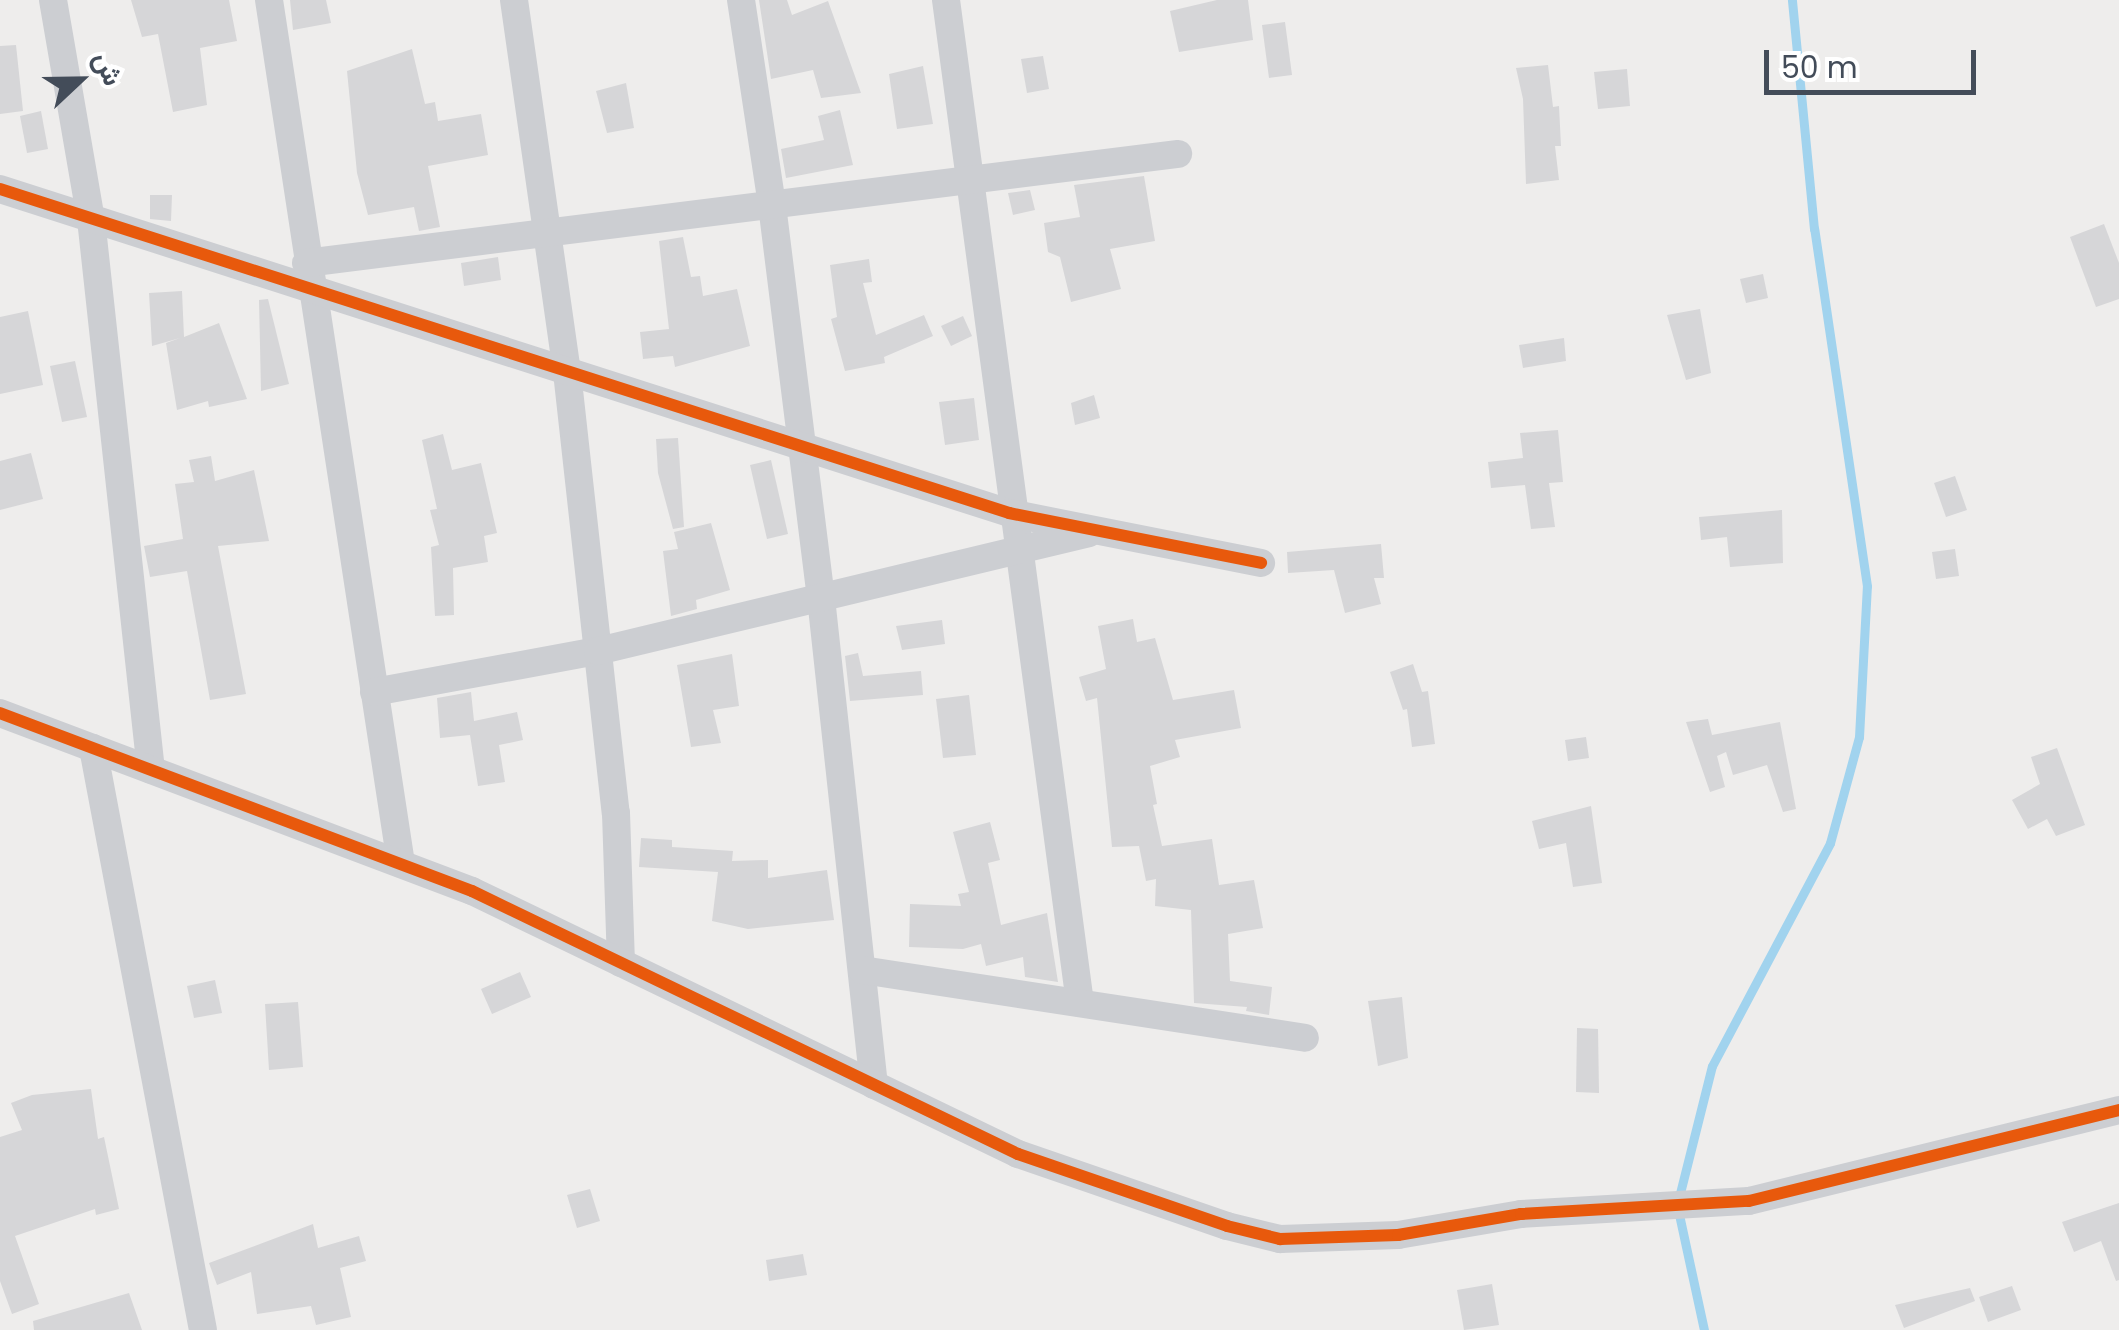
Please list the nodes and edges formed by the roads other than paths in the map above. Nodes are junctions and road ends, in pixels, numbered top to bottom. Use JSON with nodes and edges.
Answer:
{"nodes":[{"id":1,"x":52,"y":0,"type":"edge"},
{"id":2,"x":269,"y":0,"type":"edge"},
{"id":3,"x":514,"y":0,"type":"edge"},
{"id":4,"x":741,"y":0,"type":"edge"},
{"id":5,"x":946,"y":0,"type":"edge"},
{"id":6,"x":1178,"y":154,"type":"dead end"},
{"id":7,"x":971,"y":180,"type":"junction"},
{"id":8,"x":0,"y":189,"type":"edge"},
{"id":9,"x":772,"y":205,"type":"junction"},
{"id":10,"x":90,"y":219,"type":"junction"},
{"id":11,"x":547,"y":233,"type":"junction"},
{"id":12,"x":308,"y":277,"type":"junction"},
{"id":13,"x":567,"y":372,"type":"junction"},
{"id":14,"x":802,"y":447,"type":"junction"},
{"id":15,"x":1017,"y":514,"type":"junction"},
{"id":16,"x":1100,"y":530,"type":"junction"},
{"id":17,"x":1021,"y":550,"type":"junction"},
{"id":18,"x":1261,"y":563,"type":"dead end"},
{"id":19,"x":821,"y":598,"type":"junction"},
{"id":20,"x":598,"y":651,"type":"junction"},
{"id":21,"x":374,"y":692,"type":"junction"},
{"id":22,"x":0,"y":713,"type":"edge"},
{"id":23,"x":92,"y":748,"type":"junction"},
{"id":24,"x":151,"y":770,"type":"junction"},
{"id":25,"x":401,"y":864,"type":"junction"},
{"id":26,"x":621,"y":963,"type":"junction"},
{"id":27,"x":862,"y":970,"type":"junction"},
{"id":28,"x":1080,"y":1004,"type":"junction"},
{"id":29,"x":1304,"y":1038,"type":"dead end"},
{"id":30,"x":874,"y":1084,"type":"junction"},
{"id":31,"x":2119,"y":1110,"type":"edge"},
{"id":32,"x":203,"y":1330,"type":"edge"}],
"edges":[{"from":1,"to":10,"type":"street"},
{"from":2,"to":12,"type":"street"},
{"from":3,"to":11,"type":"street"},
{"from":4,"to":9,"type":"street"},
{"from":5,"to":7,"type":"street"},
{"from":6,"to":7,"type":"street"},
{"from":7,"to":9,"type":"street"},
{"from":7,"to":15,"type":"street"},
{"from":8,"to":10,"type":"street"},
{"from":9,"to":11,"type":"street"},
{"from":9,"to":14,"type":"street"},
{"from":10,"to":12,"type":"street"},
{"from":10,"to":24,"type":"street"},
{"from":11,"to":12,"type":"street"},
{"from":11,"to":13,"type":"street"},
{"from":12,"to":13,"type":"street"},
{"from":12,"to":21,"type":"street"},
{"from":13,"to":14,"type":"street"},
{"from":13,"to":20,"type":"street"},
{"from":14,"to":15,"type":"street"},
{"from":14,"to":19,"type":"street"},
{"from":15,"to":16,"type":"street"},
{"from":15,"to":17,"type":"street"},
{"from":16,"to":17,"type":"street"},
{"from":16,"to":18,"type":"street"},
{"from":17,"to":19,"type":"street"},
{"from":17,"to":28,"type":"street"},
{"from":19,"to":20,"type":"street"},
{"from":19,"to":27,"type":"street"},
{"from":20,"to":21,"type":"street"},
{"from":20,"to":26,"type":"street"},
{"from":21,"to":25,"type":"street"},
{"from":22,"to":23,"type":"street"},
{"from":23,"to":24,"type":"street"},
{"from":23,"to":32,"type":"street"},
{"from":24,"to":25,"type":"street"},
{"from":25,"to":26,"type":"street"},
{"from":26,"to":30,"type":"street"},
{"from":27,"to":28,"type":"street"},
{"from":27,"to":30,"type":"street"},
{"from":28,"to":29,"type":"street"},
{"from":30,"to":31,"type":"street"}]}
